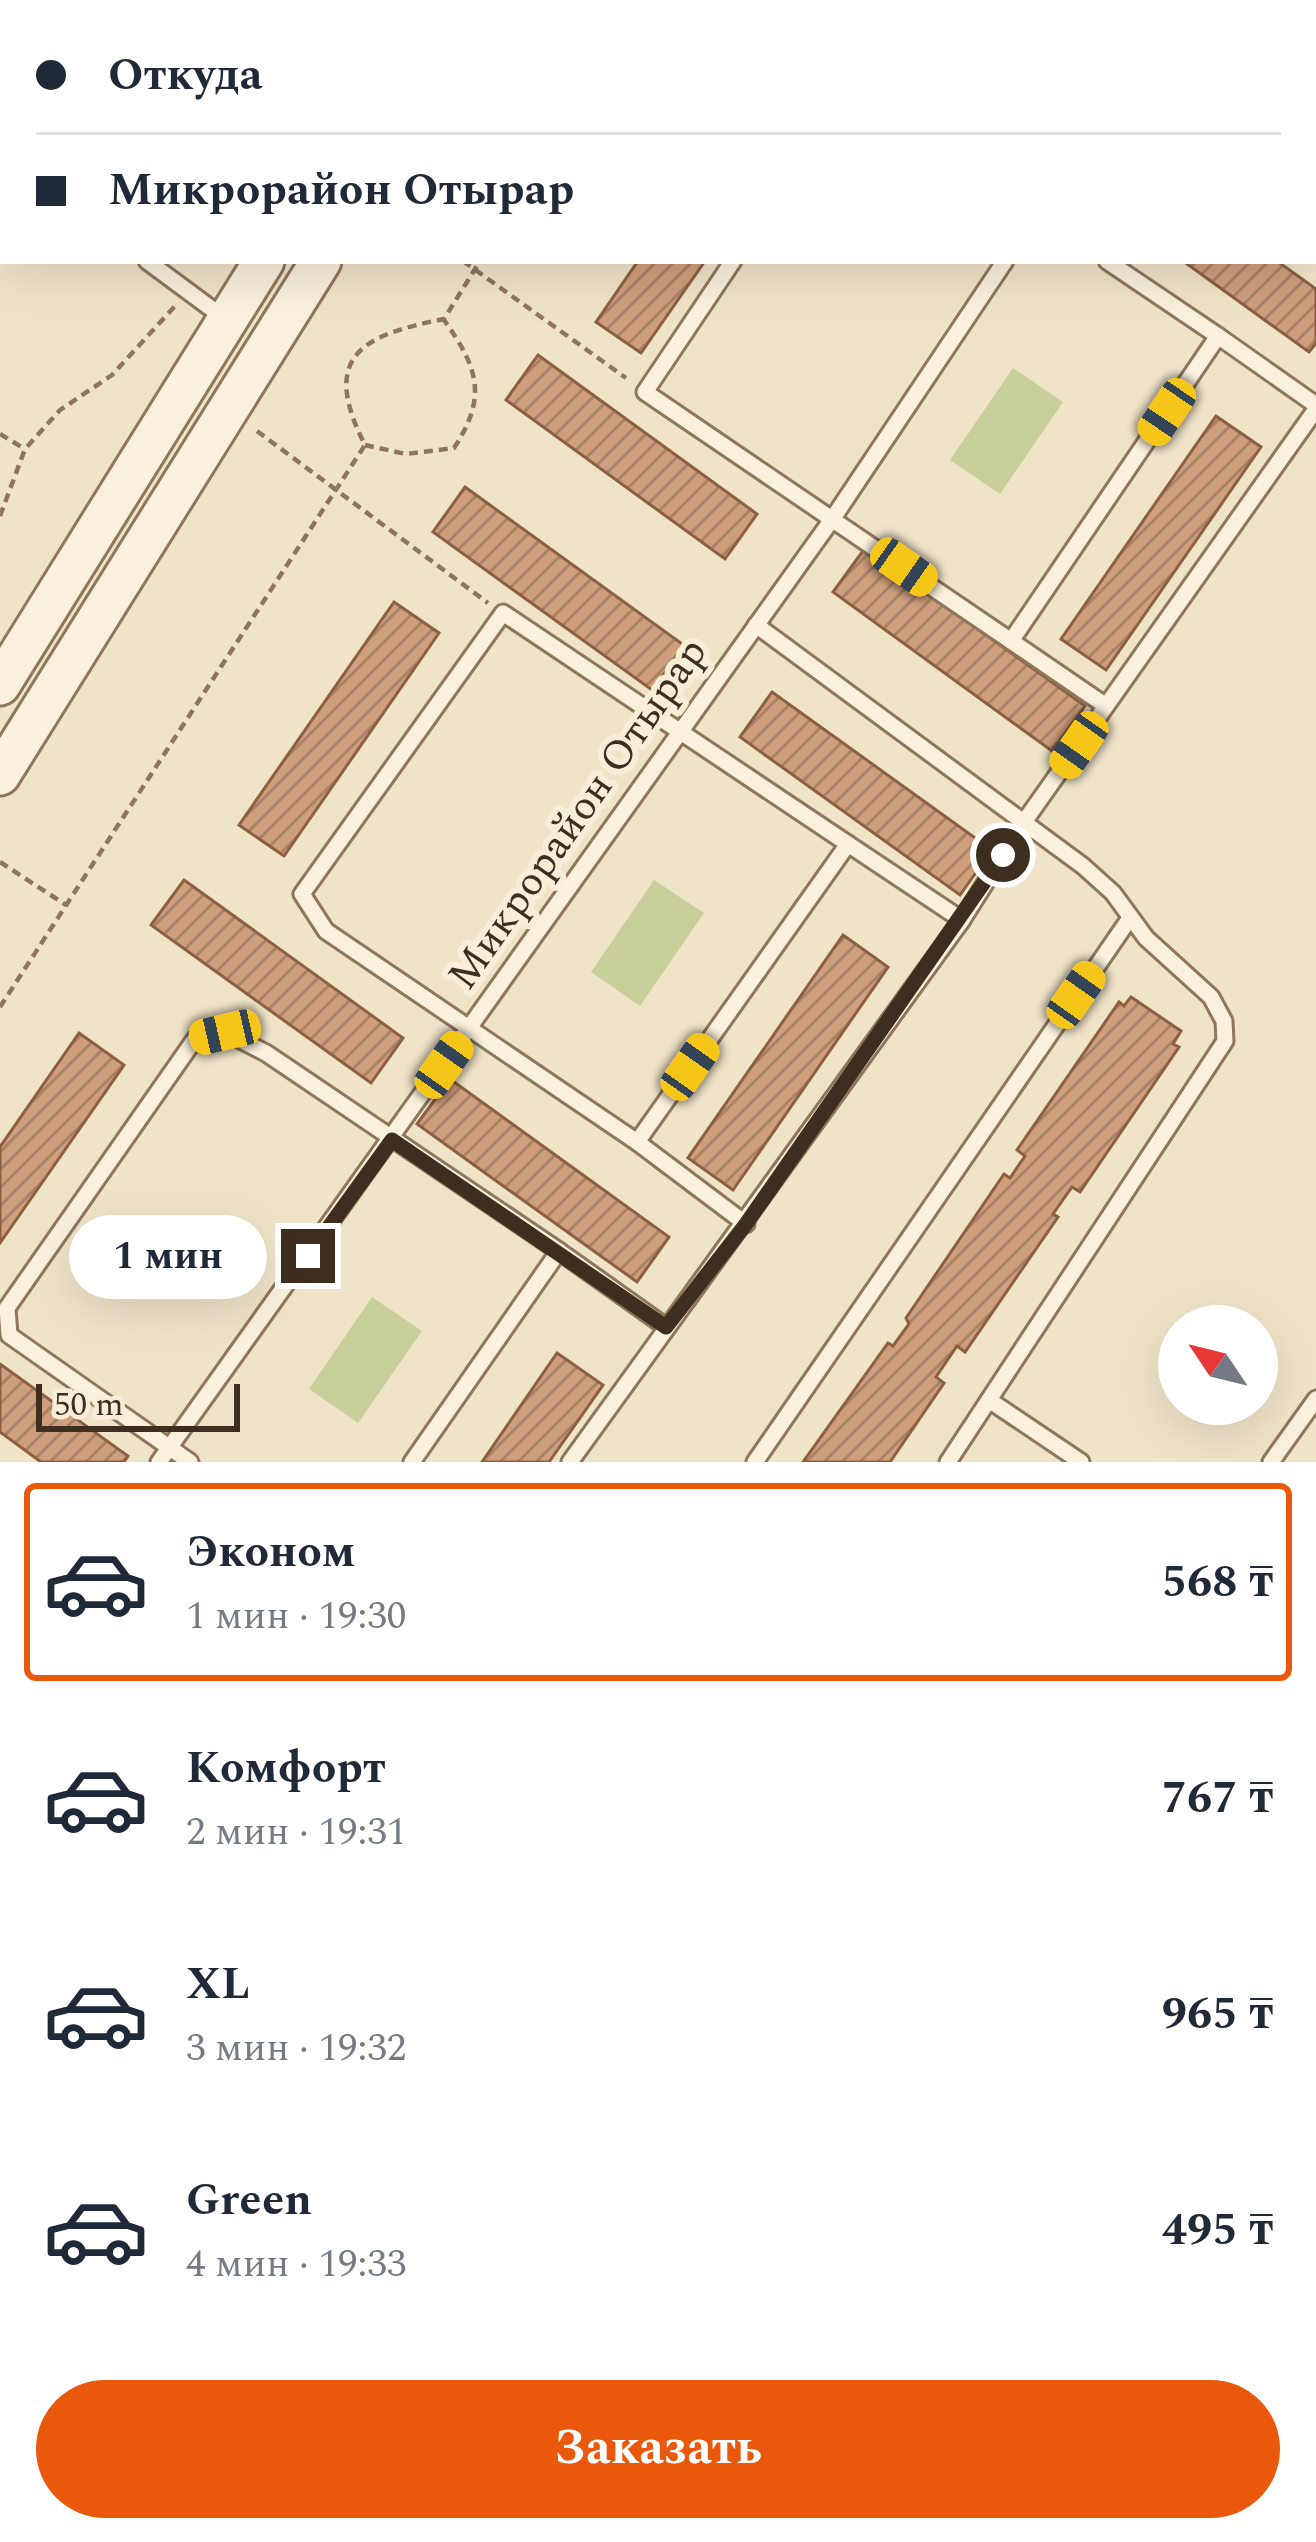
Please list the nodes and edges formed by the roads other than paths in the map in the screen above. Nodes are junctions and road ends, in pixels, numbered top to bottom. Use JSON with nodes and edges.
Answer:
{"nodes":[{"id":1,"x":152,"y":264,"type":"edge"},
{"id":2,"x":262,"y":264,"type":"edge"},
{"id":3,"x":319,"y":264,"type":"edge"},
{"id":4,"x":731,"y":264,"type":"edge"},
{"id":5,"x":1003,"y":264,"type":"edge"},
{"id":6,"x":1111,"y":264,"type":"edge"},
{"id":7,"x":226,"y":320,"type":"junction"},
{"id":8,"x":1219,"y":336,"type":"junction"},
{"id":9,"x":1316,"y":407,"type":"edge"},
{"id":10,"x":833,"y":518,"type":"junction"},
{"id":11,"x":757,"y":625,"type":"junction"},
{"id":12,"x":1011,"y":640,"type":"junction"},
{"id":13,"x":0,"y":685,"type":"edge"},
{"id":14,"x":1106,"y":706,"type":"junction"},
{"id":15,"x":681,"y":732,"type":"junction"},
{"id":16,"x":0,"y":775,"type":"edge"},
{"id":17,"x":1024,"y":822,"type":"junction"},
{"id":18,"x":848,"y":844,"type":"junction"},
{"id":19,"x":1130,"y":918,"type":"junction"},
{"id":20,"x":962,"y":920,"type":"junction"},
{"id":21,"x":470,"y":1028,"type":"junction"},
{"id":22,"x":392,"y":1140,"type":"junction"},
{"id":23,"x":637,"y":1142,"type":"junction"},
{"id":24,"x":746,"y":1224,"type":"junction"},
{"id":25,"x":559,"y":1251,"type":"junction"},
{"id":26,"x":666,"y":1327,"type":"junction"},
{"id":27,"x":1316,"y":1399,"type":"edge"},
{"id":28,"x":989,"y":1400,"type":"junction"},
{"id":29,"x":164,"y":1455,"type":"edge"},
{"id":30,"x":190,"y":1462,"type":"edge"},
{"id":31,"x":412,"y":1462,"type":"edge"},
{"id":32,"x":570,"y":1462,"type":"edge"},
{"id":33,"x":755,"y":1462,"type":"edge"},
{"id":34,"x":948,"y":1462,"type":"edge"},
{"id":35,"x":1081,"y":1462,"type":"edge"},
{"id":36,"x":1271,"y":1462,"type":"edge"}],
"edges":[{"from":1,"to":7,"type":"lane"},
{"from":2,"to":7,"type":"street"},
{"from":3,"to":16,"type":"street"},
{"from":4,"to":10,"type":"lane"},
{"from":5,"to":10,"type":"lane","name":"Микрорайон Отырар"},
{"from":6,"to":8,"type":"lane"},
{"from":7,"to":13,"type":"street"},
{"from":8,"to":9,"type":"lane"},
{"from":8,"to":12,"type":"lane"},
{"from":9,"to":14,"type":"lane"},
{"from":10,"to":11,"type":"lane","name":"Микрорайон Отырар"},
{"from":10,"to":12,"type":"lane"},
{"from":11,"to":15,"type":"lane","name":"Микрорайон Отырар"},
{"from":11,"to":17,"type":"lane"},
{"from":12,"to":14,"type":"lane"},
{"from":14,"to":17,"type":"lane"},
{"from":15,"to":18,"type":"lane"},
{"from":15,"to":21,"type":"lane","name":"Микрорайон Отырар"},
{"from":15,"to":21,"type":"lane"},
{"from":17,"to":19,"type":"lane"},
{"from":17,"to":20,"type":"lane"},
{"from":18,"to":20,"type":"lane"},
{"from":18,"to":23,"type":"lane"},
{"from":19,"to":28,"type":"lane"},
{"from":19,"to":33,"type":"lane"},
{"from":20,"to":24,"type":"lane"},
{"from":21,"to":22,"type":"lane","name":"Микрорайон Отырар"},
{"from":21,"to":23,"type":"lane"},
{"from":22,"to":25,"type":"lane"},
{"from":22,"to":29,"type":"lane","name":"Микрорайон Отырар"},
{"from":22,"to":29,"type":"lane"},
{"from":23,"to":24,"type":"lane"},
{"from":24,"to":26,"type":"lane"},
{"from":25,"to":26,"type":"lane"},
{"from":25,"to":31,"type":"lane"},
{"from":26,"to":32,"type":"lane"},
{"from":27,"to":36,"type":"lane"},
{"from":28,"to":34,"type":"lane"},
{"from":28,"to":35,"type":"lane"},
{"from":29,"to":30,"type":"lane"}]}
